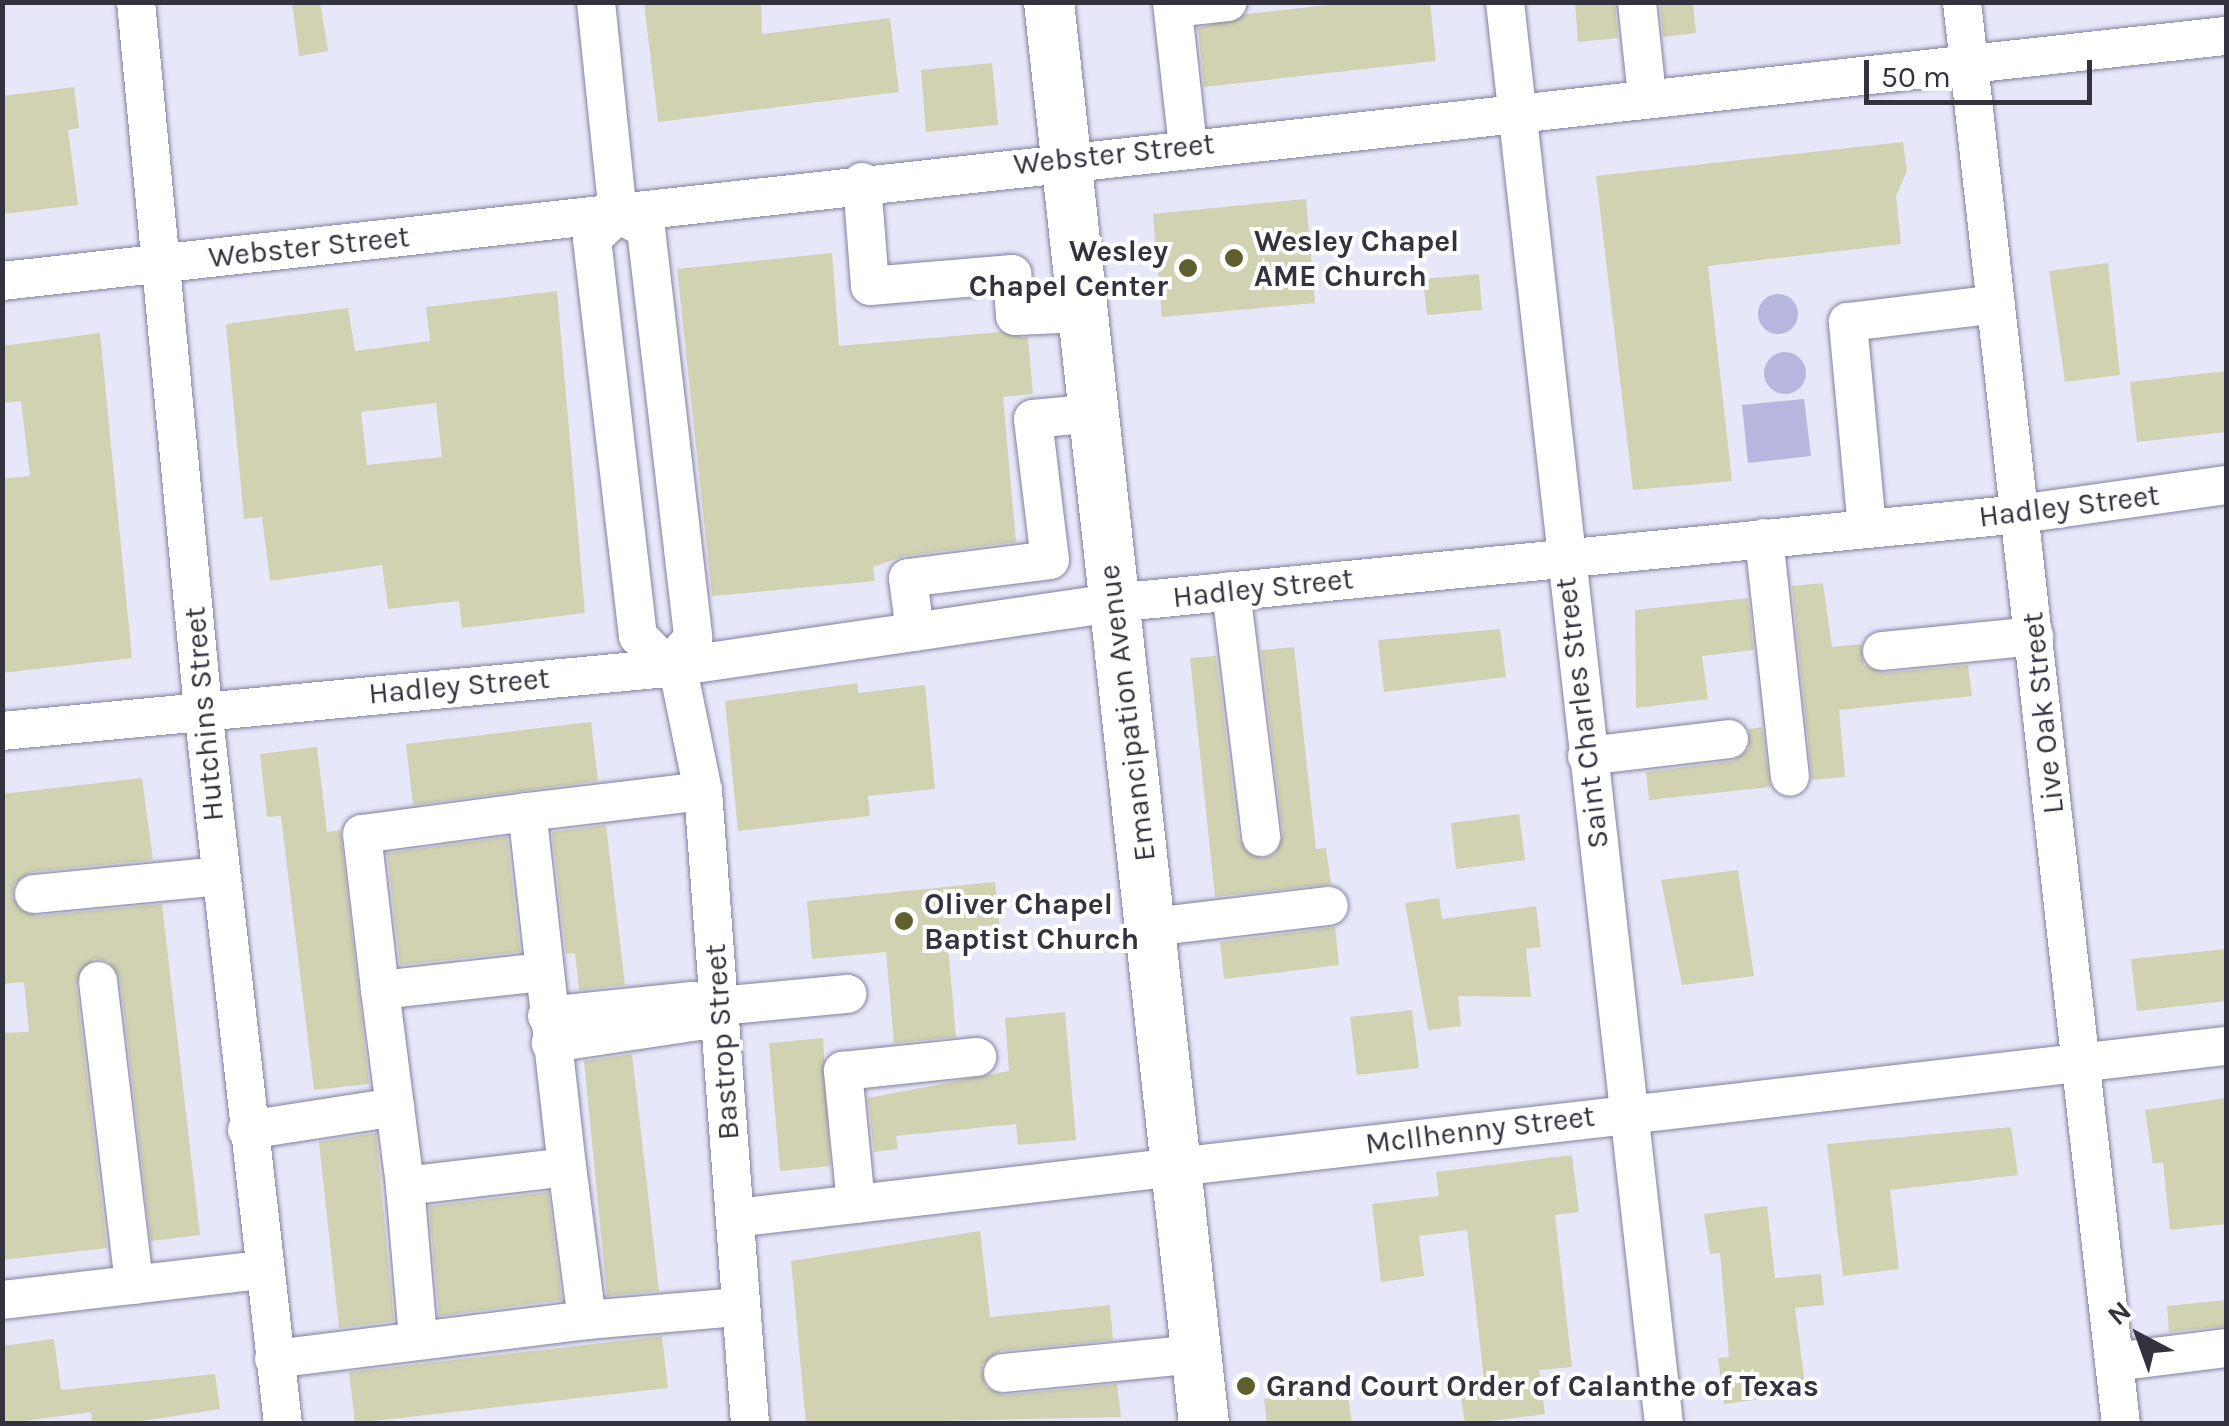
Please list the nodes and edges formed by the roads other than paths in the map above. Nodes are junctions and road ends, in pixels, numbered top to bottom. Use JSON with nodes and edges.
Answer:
{"nodes":[{"id":1,"x":136,"y":2,"type":"edge"},
{"id":2,"x":596,"y":2,"type":"edge"},
{"id":3,"x":1050,"y":2,"type":"edge"},
{"id":4,"x":1228,"y":2,"type":"edge"},
{"id":5,"x":1505,"y":2,"type":"edge"},
{"id":6,"x":1637,"y":2,"type":"edge"},
{"id":7,"x":1962,"y":2,"type":"edge"},
{"id":8,"x":1172,"y":5,"type":"edge"},
{"id":9,"x":2226,"y":36,"type":"edge"},
{"id":10,"x":1968,"y":62,"type":"junction"},
{"id":11,"x":1647,"y":96,"type":"junction"},
{"id":12,"x":1518,"y":110,"type":"junction"},
{"id":13,"x":1188,"y":146,"type":"junction"},
{"id":14,"x":1069,"y":159,"type":"junction"},
{"id":15,"x":862,"y":182,"type":"junction"},
{"id":16,"x":618,"y":214,"type":"junction"},
{"id":17,"x":165,"y":263,"type":"junction"},
{"id":18,"x":2,"y":281,"type":"edge"},
{"id":19,"x":1996,"y":304,"type":"junction"},
{"id":20,"x":1084,"y":313,"type":"junction"},
{"id":21,"x":1094,"y":413,"type":"junction"},
{"id":22,"x":2226,"y":485,"type":"edge"},
{"id":23,"x":2020,"y":514,"type":"junction"},
{"id":24,"x":1867,"y":528,"type":"junction"},
{"id":25,"x":1764,"y":538,"type":"junction"},
{"id":26,"x":1562,"y":557,"type":"junction"},
{"id":27,"x":1232,"y":591,"type":"junction"},
{"id":28,"x":1113,"y":604,"type":"junction"},
{"id":29,"x":914,"y":632,"type":"junction"},
{"id":30,"x":2034,"y":636,"type":"junction"},
{"id":31,"x":1882,"y":651,"type":"dead end"},
{"id":32,"x":667,"y":668,"type":"junction"},
{"id":33,"x":203,"y":708,"type":"junction"},
{"id":34,"x":2,"y":731,"type":"edge"},
{"id":35,"x":1729,"y":739,"type":"dead end"},
{"id":36,"x":1587,"y":756,"type":"junction"},
{"id":37,"x":1790,"y":777,"type":"dead end"},
{"id":38,"x":703,"y":791,"type":"junction"},
{"id":39,"x":527,"y":812,"type":"junction"},
{"id":40,"x":1261,"y":837,"type":"dead end"},
{"id":41,"x":220,"y":876,"type":"junction"},
{"id":42,"x":34,"y":894,"type":"dead end"},
{"id":43,"x":1329,"y":906,"type":"dead end"},
{"id":44,"x":1152,"y":927,"type":"junction"},
{"id":45,"x":543,"y":972,"type":"junction"},
{"id":46,"x":98,"y":981,"type":"dead end"},
{"id":47,"x":380,"y":990,"type":"junction"},
{"id":48,"x":847,"y":994,"type":"dead end"},
{"id":49,"x":720,"y":1006,"type":"junction"},
{"id":50,"x":549,"y":1030,"type":"junction"},
{"id":51,"x":2226,"y":1046,"type":"edge"},
{"id":52,"x":977,"y":1057,"type":"dead end"},
{"id":53,"x":2082,"y":1058,"type":"junction"},
{"id":54,"x":395,"y":1107,"type":"junction"},
{"id":55,"x":1630,"y":1112,"type":"junction"},
{"id":56,"x":247,"y":1130,"type":"junction"},
{"id":57,"x":567,"y":1166,"type":"junction"},
{"id":58,"x":1180,"y":1166,"type":"junction"},
{"id":59,"x":405,"y":1186,"type":"junction"},
{"id":60,"x":856,"y":1204,"type":"junction"},
{"id":61,"x":735,"y":1218,"type":"junction"},
{"id":62,"x":262,"y":1270,"type":"junction"},
{"id":63,"x":134,"y":1285,"type":"junction"},
{"id":64,"x":2,"y":1300,"type":"edge"},
{"id":65,"x":739,"y":1306,"type":"junction"},
{"id":66,"x":587,"y":1320,"type":"junction"},
{"id":67,"x":418,"y":1338,"type":"junction"},
{"id":68,"x":2226,"y":1348,"type":"edge"},
{"id":69,"x":1198,"y":1354,"type":"junction"},
{"id":70,"x":274,"y":1359,"type":"junction"},
{"id":71,"x":2114,"y":1362,"type":"junction"},
{"id":72,"x":1002,"y":1373,"type":"dead end"},
{"id":73,"x":283,"y":1424,"type":"edge"},
{"id":74,"x":750,"y":1424,"type":"edge"},
{"id":75,"x":1204,"y":1424,"type":"edge"},
{"id":76,"x":1664,"y":1424,"type":"edge"},
{"id":77,"x":2121,"y":1424,"type":"edge"}],
"edges":[{"from":1,"to":17,"type":"street","name":"Hutchins Street"},
{"from":2,"to":16,"type":"street"},
{"from":3,"to":14,"type":"main road","name":"Emancipation Avenue"},
{"from":4,"to":8,"type":"street"},
{"from":5,"to":12,"type":"street","name":"Saint Charles Street"},
{"from":6,"to":11,"type":"street"},
{"from":7,"to":10,"type":"street","name":"Live Oak Street"},
{"from":8,"to":13,"type":"street"},
{"from":9,"to":10,"type":"street","name":"Webster Street"},
{"from":10,"to":11,"type":"street","name":"Webster Street"},
{"from":10,"to":19,"type":"street","name":"Live Oak Street"},
{"from":11,"to":12,"type":"street","name":"Webster Street"},
{"from":12,"to":13,"type":"street","name":"Webster Street"},
{"from":12,"to":26,"type":"street","name":"Saint Charles Street"},
{"from":13,"to":14,"type":"street","name":"Webster Street"},
{"from":14,"to":15,"type":"street","name":"Webster Street"},
{"from":14,"to":20,"type":"main road","name":"Emancipation Avenue"},
{"from":15,"to":16,"type":"street","name":"Webster Street"},
{"from":15,"to":20,"type":"street"},
{"from":16,"to":17,"type":"street","name":"Webster Street"},
{"from":16,"to":32,"type":"street","name":"Bastrop Street"},
{"from":16,"to":32,"type":"street"},
{"from":17,"to":18,"type":"street","name":"Webster Street"},
{"from":17,"to":33,"type":"street","name":"Hutchins Street"},
{"from":19,"to":23,"type":"street","name":"Live Oak Street"},
{"from":19,"to":24,"type":"street"},
{"from":20,"to":21,"type":"main road","name":"Emancipation Avenue"},
{"from":21,"to":28,"type":"main road","name":"Emancipation Avenue"},
{"from":21,"to":29,"type":"street"},
{"from":22,"to":23,"type":"street","name":"Hadley Street"},
{"from":23,"to":24,"type":"street","name":"Hadley Street"},
{"from":23,"to":30,"type":"street","name":"Live Oak Street"},
{"from":24,"to":25,"type":"street","name":"Hadley Street"},
{"from":25,"to":26,"type":"street","name":"Hadley Street"},
{"from":25,"to":37,"type":"street"},
{"from":26,"to":27,"type":"street","name":"Hadley Street"},
{"from":26,"to":36,"type":"street","name":"Saint Charles Street"},
{"from":27,"to":28,"type":"street","name":"Hadley Street"},
{"from":27,"to":40,"type":"street"},
{"from":28,"to":29,"type":"street","name":"Hadley Street"},
{"from":28,"to":44,"type":"main road","name":"Emancipation Avenue"},
{"from":29,"to":32,"type":"street","name":"Hadley Street"},
{"from":30,"to":31,"type":"street"},
{"from":30,"to":53,"type":"street","name":"Live Oak Street"},
{"from":32,"to":33,"type":"street","name":"Hadley Street"},
{"from":32,"to":38,"type":"street","name":"Bastrop Street"},
{"from":33,"to":34,"type":"street","name":"Hadley Street"},
{"from":33,"to":41,"type":"street","name":"Hutchins Street"},
{"from":35,"to":36,"type":"street"},
{"from":36,"to":55,"type":"street","name":"Saint Charles Street"},
{"from":38,"to":39,"type":"street"},
{"from":38,"to":49,"type":"street","name":"Bastrop Street"},
{"from":39,"to":45,"type":"street"},
{"from":39,"to":47,"type":"street"},
{"from":41,"to":42,"type":"street"},
{"from":41,"to":56,"type":"street","name":"Hutchins Street"},
{"from":43,"to":44,"type":"street"},
{"from":44,"to":58,"type":"main road","name":"Emancipation Avenue"},
{"from":45,"to":47,"type":"street"},
{"from":45,"to":50,"type":"street"},
{"from":46,"to":63,"type":"street"},
{"from":47,"to":54,"type":"street"},
{"from":48,"to":49,"type":"street"},
{"from":49,"to":50,"type":"street"},
{"from":49,"to":61,"type":"street","name":"Bastrop Street"},
{"from":50,"to":57,"type":"street"},
{"from":51,"to":53,"type":"street","name":"McIlhenny Street"},
{"from":52,"to":60,"type":"street"},
{"from":53,"to":55,"type":"street","name":"McIlhenny Street"},
{"from":53,"to":71,"type":"street","name":"Live Oak Street"},
{"from":54,"to":56,"type":"street"},
{"from":54,"to":59,"type":"street"},
{"from":55,"to":58,"type":"street","name":"McIlhenny Street"},
{"from":55,"to":76,"type":"street","name":"Saint Charles Street"},
{"from":56,"to":62,"type":"street","name":"Hutchins Street"},
{"from":57,"to":59,"type":"street"},
{"from":57,"to":66,"type":"street"},
{"from":58,"to":60,"type":"street","name":"McIlhenny Street"},
{"from":58,"to":69,"type":"main road","name":"Emancipation Avenue"},
{"from":59,"to":67,"type":"street"},
{"from":60,"to":61,"type":"street","name":"McIlhenny Street"},
{"from":61,"to":65,"type":"street","name":"Bastrop Street"},
{"from":62,"to":63,"type":"street"},
{"from":62,"to":70,"type":"street","name":"Hutchins Street"},
{"from":63,"to":64,"type":"street"},
{"from":65,"to":66,"type":"street"},
{"from":65,"to":74,"type":"street","name":"Bastrop Street"},
{"from":66,"to":67,"type":"street"},
{"from":67,"to":70,"type":"street"},
{"from":68,"to":71,"type":"street"},
{"from":69,"to":72,"type":"street"},
{"from":69,"to":75,"type":"main road","name":"Emancipation Avenue"},
{"from":70,"to":73,"type":"street","name":"Hutchins Street"},
{"from":71,"to":77,"type":"street","name":"Live Oak Street"}]}
